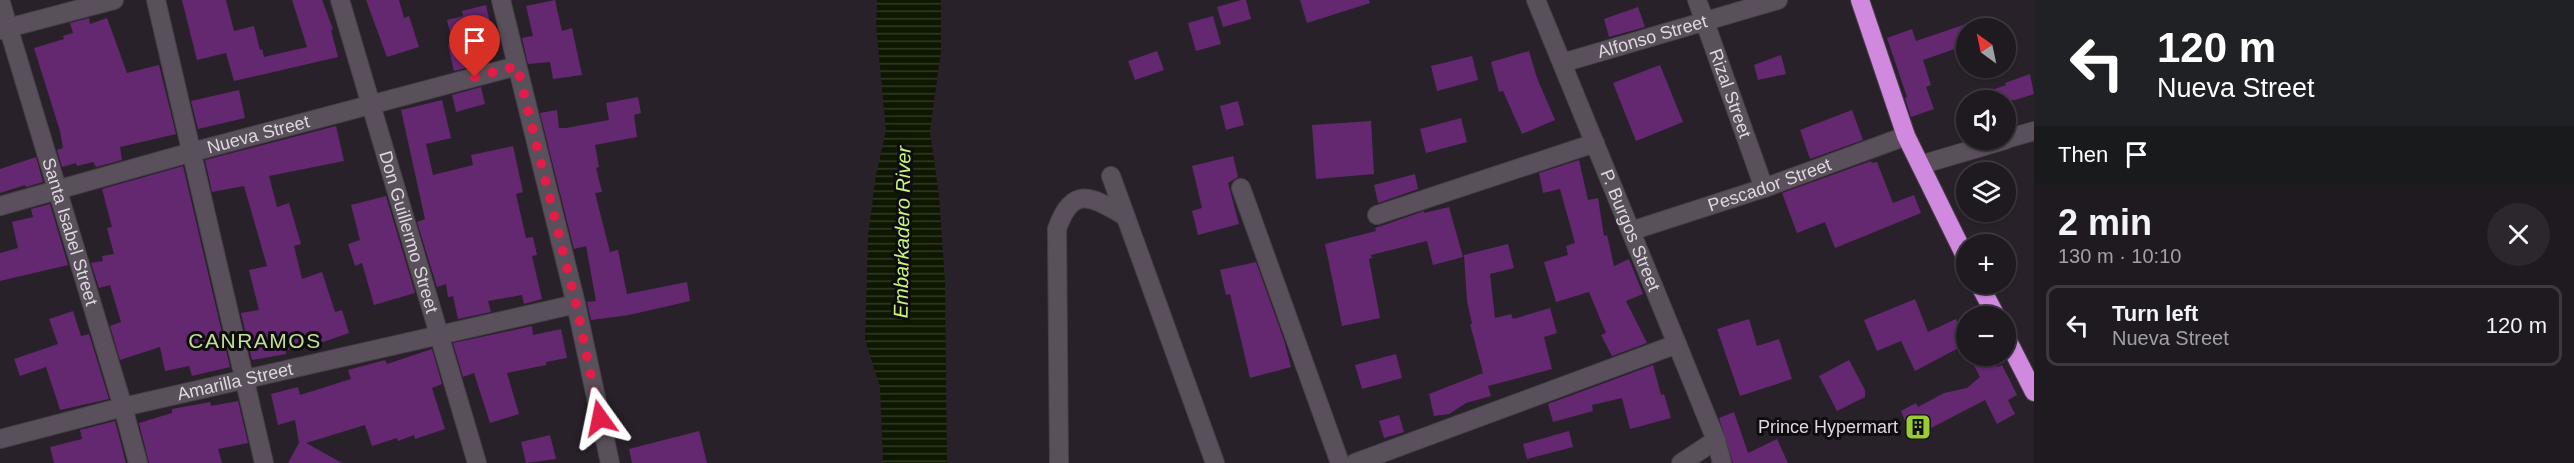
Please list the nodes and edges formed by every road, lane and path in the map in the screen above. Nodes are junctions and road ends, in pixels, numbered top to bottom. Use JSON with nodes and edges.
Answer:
{"nodes":[{"id":1,"x":0,"y":0,"type":"edge"},
{"id":2,"x":114,"y":0,"type":"edge"},
{"id":3,"x":156,"y":0,"type":"edge"},
{"id":4,"x":340,"y":0,"type":"edge"},
{"id":5,"x":501,"y":0,"type":"edge"},
{"id":6,"x":1536,"y":0,"type":"edge"},
{"id":7,"x":1697,"y":0,"type":"edge"},
{"id":8,"x":1778,"y":0,"type":"edge"},
{"id":9,"x":1860,"y":0,"type":"edge"},
{"id":10,"x":1705,"y":23,"type":"junction"},
{"id":11,"x":4,"y":29,"type":"edge"},
{"id":12,"x":1562,"y":63,"type":"junction"},
{"id":13,"x":517,"y":66,"type":"junction"},
{"id":14,"x":370,"y":104,"type":"junction"},
{"id":15,"x":2034,"y":131,"type":"edge"},
{"id":16,"x":1906,"y":136,"type":"junction"},
{"id":17,"x":2016,"y":136,"type":"edge"},
{"id":18,"x":1595,"y":143,"type":"junction"},
{"id":19,"x":1969,"y":150,"type":"edge"},
{"id":20,"x":192,"y":152,"type":"junction"},
{"id":21,"x":1920,"y":165,"type":"junction"},
{"id":22,"x":1111,"y":176,"type":"dead end"},
{"id":23,"x":1241,"y":188,"type":"dead end"},
{"id":24,"x":1764,"y":188,"type":"junction"},
{"id":25,"x":56,"y":191,"type":"junction"},
{"id":26,"x":0,"y":206,"type":"edge"},
{"id":27,"x":1377,"y":215,"type":"dead end"},
{"id":28,"x":1125,"y":216,"type":"junction"},
{"id":29,"x":1631,"y":231,"type":"junction"},
{"id":30,"x":1956,"y":238,"type":"edge"},
{"id":31,"x":576,"y":304,"type":"junction"},
{"id":32,"x":440,"y":334,"type":"junction"},
{"id":33,"x":1677,"y":344,"type":"junction"},
{"id":34,"x":2016,"y":356,"type":"edge"},
{"id":35,"x":244,"y":380,"type":"junction"},
{"id":36,"x":2034,"y":392,"type":"edge"},
{"id":37,"x":123,"y":407,"type":"junction"},
{"id":38,"x":0,"y":439,"type":"edge"},
{"id":39,"x":1716,"y":440,"type":"junction"},
{"id":40,"x":138,"y":463,"type":"edge"},
{"id":41,"x":264,"y":463,"type":"edge"},
{"id":42,"x":477,"y":463,"type":"edge"},
{"id":43,"x":610,"y":463,"type":"edge"},
{"id":44,"x":1059,"y":463,"type":"edge"},
{"id":45,"x":1215,"y":463,"type":"edge"},
{"id":46,"x":1340,"y":463,"type":"edge"},
{"id":47,"x":1355,"y":463,"type":"edge"},
{"id":48,"x":1681,"y":463,"type":"edge"},
{"id":49,"x":1722,"y":463,"type":"edge"}],
"edges":[{"from":1,"to":11,"type":"street","name":"Santa Isabel Street"},
{"from":2,"to":11,"type":"street"},
{"from":3,"to":20,"type":"street"},
{"from":4,"to":14,"type":"street","name":"Don Guillermo Street"},
{"from":5,"to":13,"type":"street"},
{"from":6,"to":12,"type":"street","name":"P. Burgos Street"},
{"from":7,"to":10,"type":"street","name":"Rizal Street"},
{"from":8,"to":10,"type":"street","name":"Alfonso Street"},
{"from":9,"to":16,"type":"highway"},
{"from":10,"to":12,"type":"street","name":"Alfonso Street"},
{"from":10,"to":24,"type":"street","name":"Rizal Street"},
{"from":11,"to":25,"type":"street","name":"Santa Isabel Street"},
{"from":12,"to":18,"type":"street","name":"P. Burgos Street"},
{"from":13,"to":14,"type":"street","name":"Nueva Street"},
{"from":13,"to":31,"type":"street"},
{"from":14,"to":20,"type":"street","name":"Nueva Street"},
{"from":14,"to":32,"type":"street","name":"Don Guillermo Street"},
{"from":15,"to":17,"type":"street"},
{"from":16,"to":21,"type":"highway"},
{"from":16,"to":24,"type":"street","name":"Pescador Street"},
{"from":18,"to":27,"type":"street"},
{"from":18,"to":29,"type":"street","name":"P. Burgos Street"},
{"from":19,"to":21,"type":"street"},
{"from":20,"to":25,"type":"street","name":"Nueva Street"},
{"from":20,"to":35,"type":"street"},
{"from":21,"to":30,"type":"highway"},
{"from":22,"to":28,"type":"street"},
{"from":23,"to":46,"type":"street"},
{"from":24,"to":29,"type":"street","name":"Pescador Street"},
{"from":25,"to":26,"type":"street","name":"Nueva Street"},
{"from":25,"to":37,"type":"street","name":"Santa Isabel Street"},
{"from":28,"to":44,"type":"street"},
{"from":28,"to":45,"type":"street"},
{"from":29,"to":33,"type":"street","name":"P. Burgos Street"},
{"from":31,"to":32,"type":"street","name":"Amarilla Street"},
{"from":31,"to":43,"type":"street"},
{"from":32,"to":35,"type":"street","name":"Amarilla Street"},
{"from":32,"to":42,"type":"street","name":"Don Guillermo Street"},
{"from":33,"to":39,"type":"street","name":"P. Burgos Street"},
{"from":33,"to":47,"type":"street"},
{"from":34,"to":36,"type":"highway"},
{"from":35,"to":37,"type":"street","name":"Amarilla Street"},
{"from":35,"to":41,"type":"street"},
{"from":37,"to":38,"type":"street","name":"Amarilla Street"},
{"from":37,"to":40,"type":"street","name":"Santa Isabel Street"},
{"from":39,"to":48,"type":"street"},
{"from":39,"to":49,"type":"street","name":"P. Burgos Street"}]}
